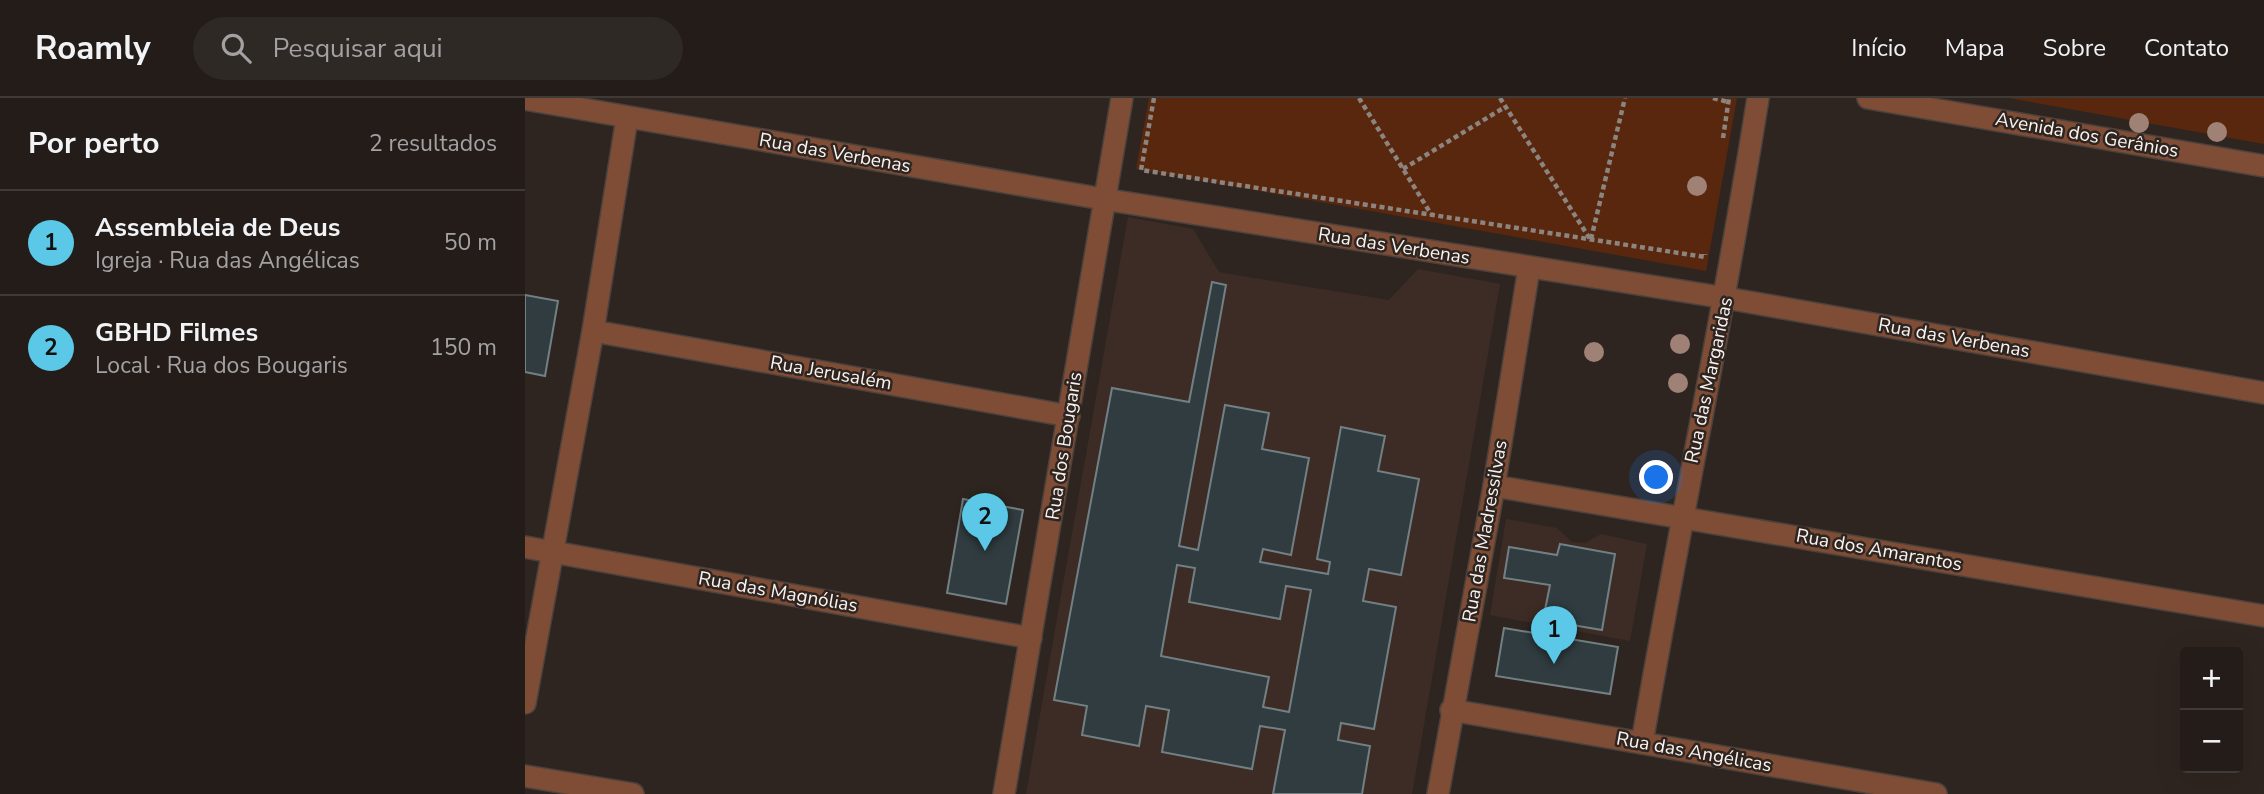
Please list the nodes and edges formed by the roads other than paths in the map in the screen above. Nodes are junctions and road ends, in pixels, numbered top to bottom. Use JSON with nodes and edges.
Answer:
{"nodes":[{"id":1,"x":1122,"y":98,"type":"edge"},
{"id":2,"x":1758,"y":98,"type":"edge"},
{"id":3,"x":1868,"y":98,"type":"edge"},
{"id":4,"x":525,"y":99,"type":"edge"},
{"id":5,"x":627,"y":118,"type":"junction"},
{"id":6,"x":2264,"y":166,"type":"edge"},
{"id":7,"x":1103,"y":199,"type":"junction"},
{"id":8,"x":1529,"y":268,"type":"junction"},
{"id":9,"x":1726,"y":298,"type":"junction"},
{"id":10,"x":593,"y":331,"type":"junction"},
{"id":11,"x":2264,"y":393,"type":"edge"},
{"id":12,"x":1069,"y":416,"type":"junction"},
{"id":13,"x":1494,"y":486,"type":"junction"},
{"id":14,"x":1681,"y":516,"type":"junction"},
{"id":15,"x":525,"y":547,"type":"edge"},
{"id":16,"x":553,"y":552,"type":"junction"},
{"id":17,"x":2264,"y":616,"type":"edge"},
{"id":18,"x":1031,"y":638,"type":"junction"},
{"id":19,"x":525,"y":704,"type":"edge"},
{"id":20,"x":1451,"y":710,"type":"junction"},
{"id":21,"x":1642,"y":743,"type":"junction"},
{"id":22,"x":525,"y":776,"type":"edge"},
{"id":23,"x":633,"y":794,"type":"edge"},
{"id":24,"x":1004,"y":794,"type":"edge"},
{"id":25,"x":1438,"y":794,"type":"edge"},
{"id":26,"x":1936,"y":794,"type":"edge"}],
"edges":[{"from":1,"to":7,"type":"street","name":"Rua dos Bougaris"},
{"from":2,"to":9,"type":"street","name":"Rua das Margaridas"},
{"from":3,"to":6,"type":"street","name":"Avenida dos Gerânios"},
{"from":4,"to":5,"type":"street","name":"Rua das Verbenas"},
{"from":5,"to":7,"type":"street","name":"Rua das Verbenas"},
{"from":5,"to":10,"type":"street"},
{"from":7,"to":8,"type":"street","name":"Rua das Verbenas"},
{"from":7,"to":12,"type":"street","name":"Rua dos Bougaris"},
{"from":8,"to":9,"type":"street","name":"Rua das Verbenas"},
{"from":8,"to":13,"type":"street","name":"Rua das Madressilvas"},
{"from":9,"to":11,"type":"street","name":"Rua das Verbenas"},
{"from":9,"to":14,"type":"street","name":"Rua das Margaridas"},
{"from":10,"to":12,"type":"street","name":"Rua Jerusalém"},
{"from":10,"to":16,"type":"street"},
{"from":12,"to":18,"type":"street","name":"Rua dos Bougaris"},
{"from":13,"to":14,"type":"street","name":"Rua dos Amarantos"},
{"from":13,"to":20,"type":"street","name":"Rua das Madressilvas"},
{"from":14,"to":17,"type":"street","name":"Rua dos Amarantos"},
{"from":14,"to":21,"type":"street","name":"Rua das Margaridas"},
{"from":15,"to":16,"type":"street","name":"Rua das Magnólias"},
{"from":16,"to":18,"type":"street","name":"Rua das Magnólias"},
{"from":16,"to":19,"type":"street"},
{"from":18,"to":24,"type":"street","name":"Rua dos Bougaris"},
{"from":20,"to":21,"type":"street","name":"Rua das Angélicas"},
{"from":20,"to":25,"type":"street","name":"Rua das Madressilvas"},
{"from":21,"to":26,"type":"street","name":"Rua das Angélicas"},
{"from":22,"to":23,"type":"street"}]}
